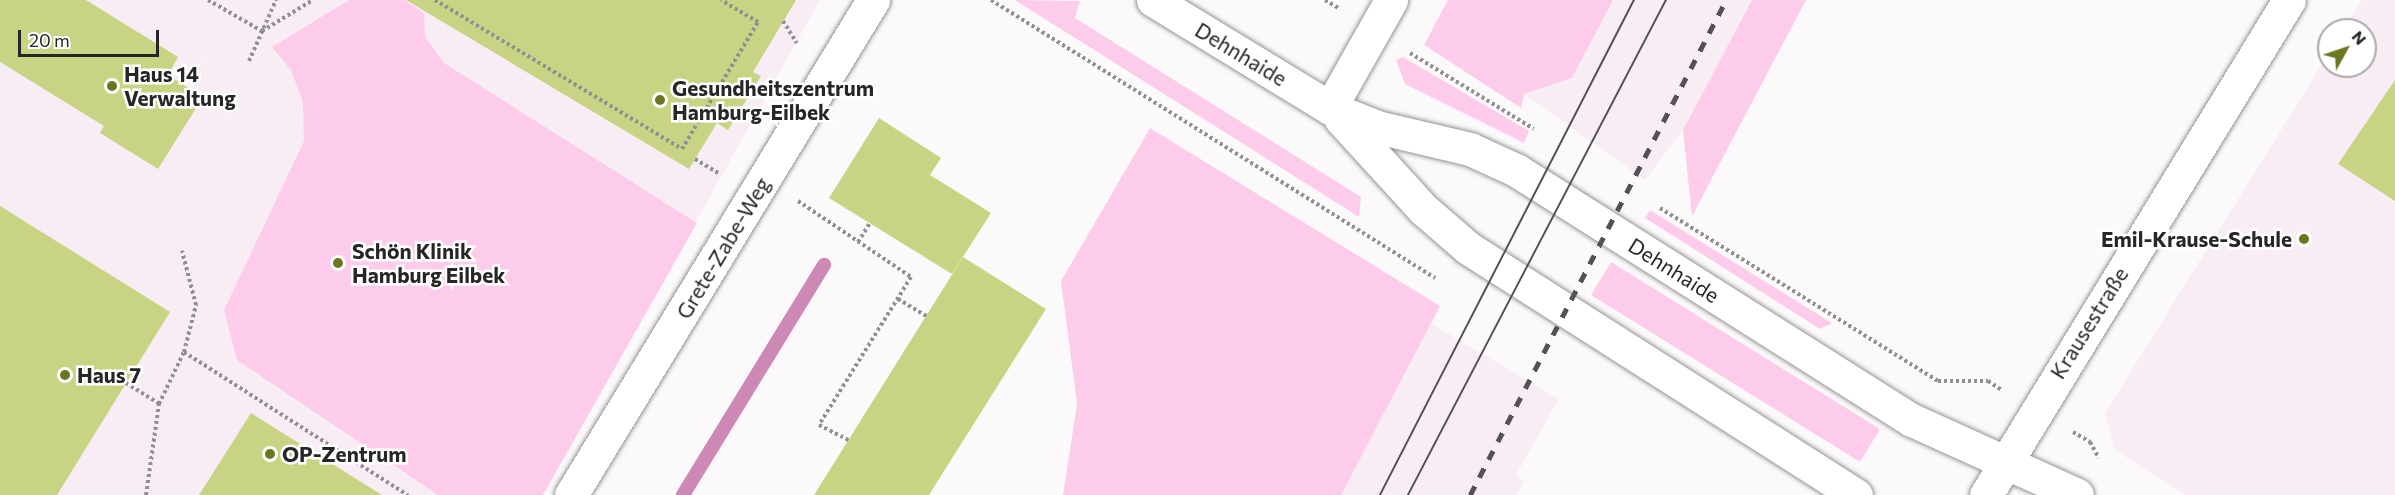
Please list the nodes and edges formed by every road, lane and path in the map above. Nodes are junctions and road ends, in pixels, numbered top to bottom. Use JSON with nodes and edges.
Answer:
{"nodes":[{"id":1,"x":208,"y":0,"type":"edge"},
{"id":2,"x":276,"y":0,"type":"edge"},
{"id":3,"x":313,"y":0,"type":"edge"},
{"id":4,"x":435,"y":0,"type":"edge"},
{"id":5,"x":721,"y":0,"type":"edge"},
{"id":6,"x":873,"y":0,"type":"edge"},
{"id":7,"x":991,"y":0,"type":"edge"},
{"id":8,"x":1153,"y":0,"type":"edge"},
{"id":9,"x":1391,"y":0,"type":"edge"},
{"id":10,"x":2289,"y":0,"type":"edge"},
{"id":11,"x":783,"y":21,"type":"dead end"},
{"id":12,"x":262,"y":31,"type":"junction"},
{"id":13,"x":799,"y":45,"type":"dead end"},
{"id":14,"x":249,"y":61,"type":"dead end"},
{"id":15,"x":1330,"y":108,"type":"junction"},
{"id":16,"x":695,"y":159,"type":"dead end"},
{"id":17,"x":723,"y":176,"type":"dead end"},
{"id":18,"x":765,"y":179,"type":"junction"},
{"id":19,"x":870,"y":223,"type":"dead end"},
{"id":20,"x":858,"y":242,"type":"junction"},
{"id":21,"x":182,"y":251,"type":"dead end"},
{"id":22,"x":1447,"y":286,"type":"dead end"},
{"id":23,"x":898,"y":299,"type":"junction"},
{"id":24,"x":926,"y":316,"type":"dead end"},
{"id":25,"x":184,"y":352,"type":"junction"},
{"id":26,"x":126,"y":383,"type":"dead end"},
{"id":27,"x":159,"y":404,"type":"junction"},
{"id":28,"x":848,"y":440,"type":"dead end"},
{"id":29,"x":2004,"y":464,"type":"junction"},
{"id":30,"x":146,"y":495,"type":"edge"},
{"id":31,"x":408,"y":495,"type":"edge"},
{"id":32,"x":571,"y":495,"type":"edge"},
{"id":33,"x":1857,"y":495,"type":"edge"},
{"id":34,"x":1986,"y":495,"type":"edge"},
{"id":35,"x":2077,"y":495,"type":"edge"}],
"edges":[{"from":1,"to":12,"type":"path"},
{"from":2,"to":12,"type":"path"},
{"from":3,"to":12,"type":"path"},
{"from":4,"to":5,"type":"path"},
{"from":6,"to":18,"type":"main road","name":"Grete-Zabe-Weg"},
{"from":7,"to":22,"type":"path"},
{"from":8,"to":15,"type":"main road","name":"Dehnhaide"},
{"from":9,"to":15,"type":"main road"},
{"from":10,"to":29,"type":"main road","name":"Krausestraße"},
{"from":11,"to":13,"type":"path"},
{"from":12,"to":14,"type":"path"},
{"from":15,"to":29,"type":"main road","name":"Dehnhaide"},
{"from":15,"to":33,"type":"main road","name":"Dehnhaide"},
{"from":16,"to":17,"type":"path"},
{"from":18,"to":20,"type":"path"},
{"from":18,"to":32,"type":"main road","name":"Grete-Zabe-Weg"},
{"from":19,"to":20,"type":"path"},
{"from":20,"to":23,"type":"path"},
{"from":21,"to":25,"type":"path"},
{"from":23,"to":24,"type":"path"},
{"from":23,"to":28,"type":"path"},
{"from":25,"to":27,"type":"path"},
{"from":25,"to":31,"type":"path"},
{"from":26,"to":27,"type":"path"},
{"from":27,"to":30,"type":"path"},
{"from":29,"to":34,"type":"main road","name":"Krausestraße"},
{"from":29,"to":35,"type":"main road","name":"Dehnhaide"}]}
